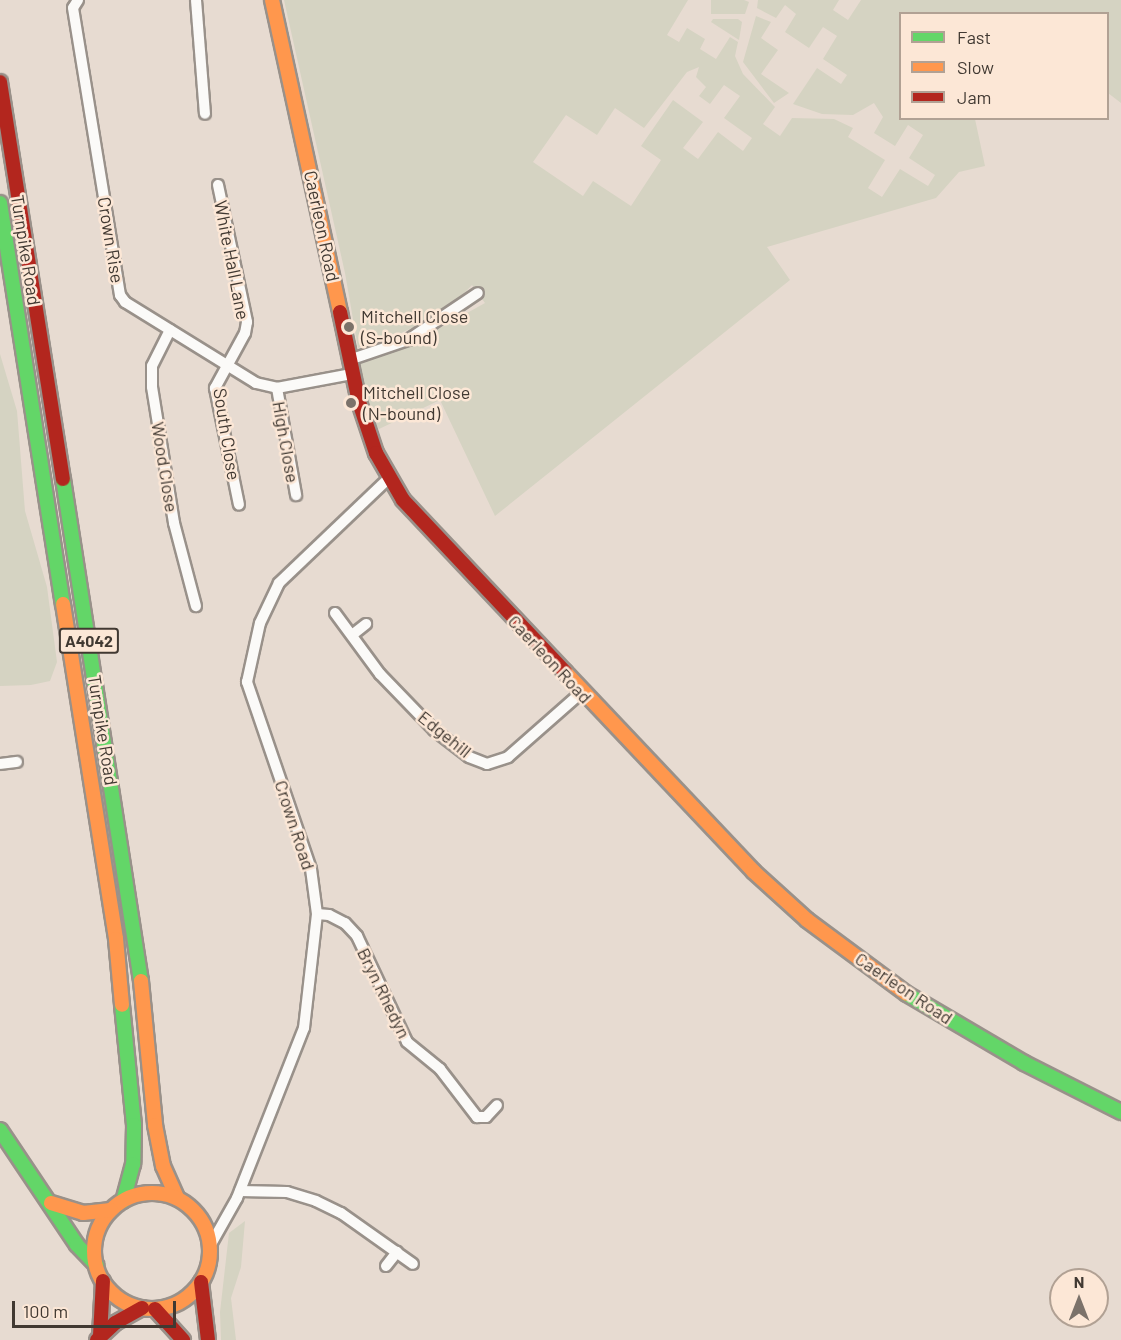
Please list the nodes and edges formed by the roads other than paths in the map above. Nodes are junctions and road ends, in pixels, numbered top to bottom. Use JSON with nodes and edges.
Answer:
{"nodes":[{"id":1,"x":78,"y":0,"type":"edge"},
{"id":2,"x":196,"y":0,"type":"edge"},
{"id":3,"x":272,"y":0,"type":"edge"},
{"id":4,"x":0,"y":82,"type":"edge"},
{"id":5,"x":205,"y":114,"type":"dead end"},
{"id":6,"x":218,"y":185,"type":"dead end"},
{"id":7,"x":0,"y":202,"type":"edge"},
{"id":8,"x":478,"y":293,"type":"dead end"},
{"id":9,"x":170,"y":330,"type":"junction"},
{"id":10,"x":349,"y":360,"type":"junction"},
{"id":11,"x":226,"y":365,"type":"junction"},
{"id":12,"x":352,"y":374,"type":"junction"},
{"id":13,"x":277,"y":388,"type":"junction"},
{"id":14,"x":389,"y":478,"type":"junction"},
{"id":15,"x":296,"y":495,"type":"dead end"},
{"id":16,"x":239,"y":505,"type":"dead end"},
{"id":17,"x":196,"y":606,"type":"dead end"},
{"id":18,"x":335,"y":613,"type":"dead end"},
{"id":19,"x":366,"y":624,"type":"dead end"},
{"id":20,"x":352,"y":635,"type":"junction"},
{"id":21,"x":582,"y":692,"type":"junction"},
{"id":22,"x":17,"y":762,"type":"dead end"},
{"id":23,"x":0,"y":764,"type":"edge"},
{"id":24,"x":317,"y":914,"type":"junction"},
{"id":25,"x":497,"y":1105,"type":"dead end"},
{"id":26,"x":1121,"y":1112,"type":"edge"},
{"id":27,"x":0,"y":1130,"type":"edge"},
{"id":28,"x":238,"y":1194,"type":"junction"},
{"id":29,"x":177,"y":1198,"type":"junction"},
{"id":30,"x":123,"y":1201,"type":"junction"},
{"id":31,"x":51,"y":1203,"type":"junction"},
{"id":32,"x":111,"y":1210,"type":"junction"},
{"id":33,"x":210,"y":1246,"type":"junction"},
{"id":34,"x":397,"y":1252,"type":"junction"},
{"id":35,"x":413,"y":1264,"type":"dead end"},
{"id":36,"x":96,"y":1265,"type":"junction"},
{"id":37,"x":386,"y":1266,"type":"dead end"},
{"id":38,"x":103,"y":1281,"type":"junction"},
{"id":39,"x":201,"y":1282,"type":"junction"},
{"id":40,"x":148,"y":1308,"type":"junction"},
{"id":41,"x":99,"y":1338,"type":"edge"},
{"id":42,"x":183,"y":1340,"type":"edge"},
{"id":43,"x":208,"y":1340,"type":"edge"}],
"edges":[{"from":1,"to":9,"type":"street","name":"Crown Rise"},
{"from":2,"to":5,"type":"street"},
{"from":3,"to":10,"type":"main road","name":"Caerleon Road"},
{"from":4,"to":29,"type":"main road","name":"Turnpike Road","number":"A4042"},
{"from":6,"to":11,"type":"street","name":"White Hall Lane"},
{"from":7,"to":30,"type":"main road","name":"Turnpike Road","number":"A4042"},
{"from":8,"to":10,"type":"street"},
{"from":9,"to":11,"type":"street","name":"Crown Rise"},
{"from":9,"to":17,"type":"street","name":"Wood Close"},
{"from":10,"to":12,"type":"main road","name":"Caerleon Road"},
{"from":11,"to":13,"type":"street","name":"Crown Rise"},
{"from":11,"to":16,"type":"street","name":"South Close"},
{"from":12,"to":13,"type":"street","name":"Crown Rise"},
{"from":12,"to":14,"type":"main road","name":"Caerleon Road"},
{"from":13,"to":15,"type":"street","name":"High Close"},
{"from":14,"to":21,"type":"main road","name":"Caerleon Road"},
{"from":14,"to":24,"type":"street","name":"Crown Road"},
{"from":18,"to":20,"type":"street","name":"Edgehill"},
{"from":19,"to":20,"type":"street"},
{"from":20,"to":21,"type":"street","name":"Edgehill"},
{"from":21,"to":26,"type":"main road","name":"Caerleon Road"},
{"from":22,"to":23,"type":"street"},
{"from":24,"to":25,"type":"street","name":"Bryn Rhedyn"},
{"from":24,"to":28,"type":"street","name":"Crown Road"},
{"from":27,"to":31,"type":"main road"},
{"from":28,"to":33,"type":"street","name":"Crown Road"},
{"from":28,"to":34,"type":"street"},
{"from":29,"to":30,"type":"main road"},
{"from":29,"to":33,"type":"main road"},
{"from":30,"to":32,"type":"main road"},
{"from":31,"to":32,"type":"main road"},
{"from":31,"to":36,"type":"main road"},
{"from":32,"to":36,"type":"main road"},
{"from":33,"to":39,"type":"main road"},
{"from":34,"to":35,"type":"street"},
{"from":34,"to":37,"type":"street"},
{"from":36,"to":38,"type":"main road"},
{"from":38,"to":40,"type":"main road"},
{"from":38,"to":41,"type":"main road"},
{"from":39,"to":40,"type":"main road"},
{"from":39,"to":43,"type":"main road"},
{"from":40,"to":41,"type":"main road"},
{"from":40,"to":42,"type":"main road"}]}
